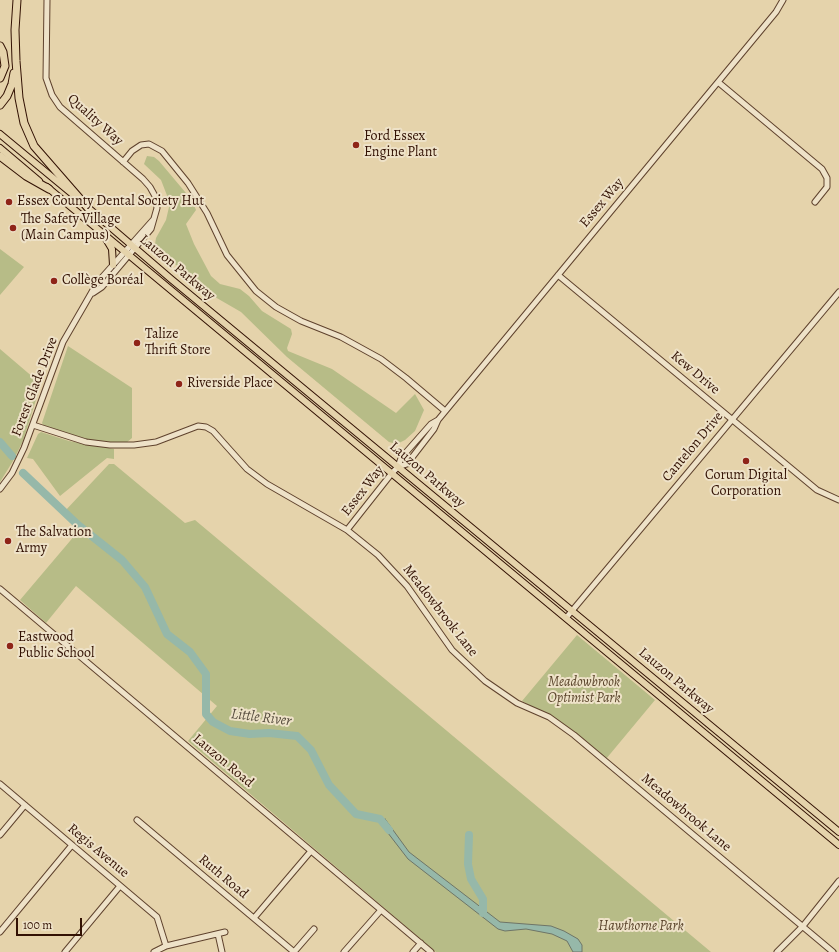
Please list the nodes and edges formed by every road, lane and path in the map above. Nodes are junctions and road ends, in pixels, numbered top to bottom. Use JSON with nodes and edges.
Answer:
{"nodes":[{"id":1,"x":17,"y":0,"type":"edge"},
{"id":2,"x":47,"y":0,"type":"edge"},
{"id":3,"x":783,"y":0,"type":"edge"},
{"id":4,"x":0,"y":46,"type":"edge"},
{"id":5,"x":16,"y":61,"type":"junction"},
{"id":6,"x":0,"y":78,"type":"edge"},
{"id":7,"x":718,"y":82,"type":"junction"},
{"id":8,"x":0,"y":105,"type":"edge"},
{"id":9,"x":0,"y":134,"type":"edge"},
{"id":10,"x":0,"y":148,"type":"edge"},
{"id":11,"x":0,"y":156,"type":"edge"},
{"id":12,"x":123,"y":162,"type":"junction"},
{"id":13,"x":49,"y":189,"type":"junction"},
{"id":14,"x":815,"y":202,"type":"dead end"},
{"id":15,"x":88,"y":208,"type":"junction"},
{"id":16,"x":102,"y":233,"type":"junction"},
{"id":17,"x":132,"y":246,"type":"junction"},
{"id":18,"x":126,"y":253,"type":"junction"},
{"id":19,"x":113,"y":265,"type":"junction"},
{"id":20,"x":558,"y":275,"type":"junction"},
{"id":21,"x":839,"y":292,"type":"edge"},
{"id":22,"x":93,"y":293,"type":"junction"},
{"id":23,"x":445,"y":411,"type":"junction"},
{"id":24,"x":732,"y":420,"type":"junction"},
{"id":25,"x":33,"y":425,"type":"junction"},
{"id":26,"x":398,"y":467,"type":"junction"},
{"id":27,"x":392,"y":473,"type":"junction"},
{"id":28,"x":0,"y":490,"type":"edge"},
{"id":29,"x":839,"y":500,"type":"edge"},
{"id":30,"x":347,"y":530,"type":"junction"},
{"id":31,"x":0,"y":589,"type":"edge"},
{"id":32,"x":573,"y":610,"type":"junction"},
{"id":33,"x":566,"y":618,"type":"junction"},
{"id":34,"x":0,"y":784,"type":"edge"},
{"id":35,"x":24,"y":805,"type":"junction"},
{"id":36,"x":136,"y":820,"type":"dead end"},
{"id":37,"x":839,"y":832,"type":"edge"},
{"id":38,"x":0,"y":835,"type":"edge"},
{"id":39,"x":72,"y":845,"type":"junction"},
{"id":40,"x":839,"y":846,"type":"edge"},
{"id":41,"x":311,"y":851,"type":"junction"},
{"id":42,"x":839,"y":881,"type":"edge"},
{"id":43,"x":120,"y":886,"type":"junction"},
{"id":44,"x":381,"y":910,"type":"junction"},
{"id":45,"x":254,"y":918,"type":"junction"},
{"id":46,"x":803,"y":926,"type":"junction"},
{"id":47,"x":314,"y":929,"type":"dead end"},
{"id":48,"x":0,"y":932,"type":"edge"},
{"id":49,"x":226,"y":932,"type":"dead end"},
{"id":50,"x":218,"y":934,"type":"junction"},
{"id":51,"x":421,"y":943,"type":"junction"},
{"id":52,"x":166,"y":946,"type":"junction"},
{"id":53,"x":65,"y":952,"type":"edge"},
{"id":54,"x":154,"y":952,"type":"edge"},
{"id":55,"x":222,"y":952,"type":"edge"},
{"id":56,"x":294,"y":952,"type":"edge"},
{"id":57,"x":344,"y":952,"type":"edge"},
{"id":58,"x":413,"y":952,"type":"edge"},
{"id":59,"x":431,"y":952,"type":"edge"},
{"id":60,"x":777,"y":952,"type":"edge"},
{"id":61,"x":833,"y":952,"type":"edge"}],
"edges":[{"from":1,"to":5,"type":"highway"},
{"from":2,"to":12,"type":"street","name":"Quality Way"},
{"from":3,"to":7,"type":"street","name":"Essex Way"},
{"from":4,"to":6,"type":"highway"},
{"from":5,"to":8,"type":"highway"},
{"from":5,"to":15,"type":"highway"},
{"from":7,"to":14,"type":"street"},
{"from":7,"to":20,"type":"street","name":"Essex Way"},
{"from":9,"to":15,"type":"main road","name":"Lauzon Parkway"},
{"from":10,"to":13,"type":"main road","name":"Lauzon Parkway"},
{"from":11,"to":13,"type":"highway"},
{"from":12,"to":17,"type":"street","name":"Quality Way"},
{"from":12,"to":23,"type":"street"},
{"from":13,"to":16,"type":"main road","name":"Lauzon Parkway"},
{"from":15,"to":17,"type":"main road","name":"Lauzon Parkway"},
{"from":16,"to":18,"type":"main road","name":"Lauzon Parkway"},
{"from":16,"to":19,"type":"main road"},
{"from":17,"to":18,"type":"street","name":"Quality Way"},
{"from":17,"to":26,"type":"main road","name":"Lauzon Parkway"},
{"from":18,"to":19,"type":"street","name":"Forest Glade Drive"},
{"from":18,"to":22,"type":"street","name":"Forest Glade Drive"},
{"from":18,"to":27,"type":"main road","name":"Lauzon Parkway"},
{"from":19,"to":22,"type":"street","name":"Forest Glade Drive"},
{"from":20,"to":23,"type":"street","name":"Essex Way"},
{"from":20,"to":24,"type":"street","name":"Kew Drive"},
{"from":21,"to":24,"type":"street","name":"Cantelon Drive"},
{"from":22,"to":25,"type":"street","name":"Forest Glade Drive"},
{"from":23,"to":26,"type":"street","name":"Essex Way"},
{"from":24,"to":29,"type":"street","name":"Kew Drive"},
{"from":24,"to":32,"type":"street","name":"Cantelon Drive"},
{"from":25,"to":28,"type":"street","name":"Forest Glade Drive"},
{"from":25,"to":30,"type":"street","name":"Meadowbrook Lane"},
{"from":26,"to":27,"type":"street","name":"Essex Way"},
{"from":26,"to":32,"type":"main road","name":"Lauzon Parkway"},
{"from":27,"to":30,"type":"street","name":"Essex Way"},
{"from":27,"to":33,"type":"main road","name":"Lauzon Parkway"},
{"from":30,"to":46,"type":"street","name":"Meadowbrook Lane"},
{"from":31,"to":41,"type":"street","name":"Lauzon Road"},
{"from":32,"to":33,"type":"street","name":"Cantelon Drive"},
{"from":32,"to":37,"type":"main road","name":"Lauzon Parkway"},
{"from":33,"to":40,"type":"main road","name":"Lauzon Parkway"},
{"from":34,"to":35,"type":"street","name":"Regis Avenue"},
{"from":35,"to":38,"type":"street"},
{"from":35,"to":39,"type":"street","name":"Regis Avenue"},
{"from":36,"to":45,"type":"street","name":"Ruth Road"},
{"from":39,"to":43,"type":"street","name":"Regis Avenue"},
{"from":39,"to":48,"type":"street"},
{"from":41,"to":44,"type":"street","name":"Lauzon Road"},
{"from":41,"to":45,"type":"street"},
{"from":42,"to":46,"type":"street"},
{"from":43,"to":52,"type":"street","name":"Regis Avenue"},
{"from":43,"to":53,"type":"street"},
{"from":44,"to":51,"type":"street","name":"Lauzon Road"},
{"from":44,"to":57,"type":"street"},
{"from":45,"to":56,"type":"street","name":"Ruth Road"},
{"from":46,"to":60,"type":"street"},
{"from":46,"to":61,"type":"street","name":"Meadowbrook Lane"},
{"from":47,"to":56,"type":"street"},
{"from":49,"to":50,"type":"street"},
{"from":50,"to":52,"type":"street"},
{"from":50,"to":55,"type":"street"},
{"from":51,"to":58,"type":"street"},
{"from":51,"to":59,"type":"street","name":"Lauzon Road"},
{"from":52,"to":54,"type":"street"}]}
